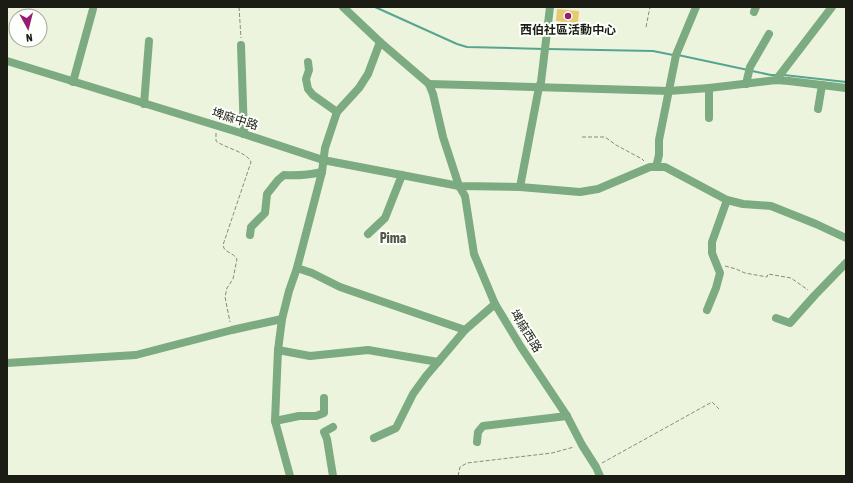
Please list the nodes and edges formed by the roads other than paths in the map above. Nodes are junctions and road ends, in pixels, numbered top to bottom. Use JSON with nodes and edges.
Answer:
{"nodes":[{"id":1,"x":343,"y":7,"type":"edge"},
{"id":2,"x":550,"y":7,"type":"edge"},
{"id":3,"x":696,"y":7,"type":"edge"},
{"id":4,"x":832,"y":7,"type":"edge"},
{"id":5,"x":93,"y":9,"type":"dead end"},
{"id":6,"x":769,"y":34,"type":"dead end"},
{"id":7,"x":149,"y":42,"type":"dead end"},
{"id":8,"x":380,"y":42,"type":"junction"},
{"id":9,"x":241,"y":45,"type":"road end"},
{"id":10,"x":7,"y":62,"type":"edge"},
{"id":11,"x":308,"y":62,"type":"dead end"},
{"id":12,"x":776,"y":80,"type":"junction"},
{"id":13,"x":73,"y":82,"type":"junction"},
{"id":14,"x":429,"y":84,"type":"junction"},
{"id":15,"x":746,"y":84,"type":"junction"},
{"id":16,"x":822,"y":85,"type":"junction"},
{"id":17,"x":539,"y":88,"type":"junction"},
{"id":18,"x":709,"y":88,"type":"junction"},
{"id":19,"x":846,"y":88,"type":"edge"},
{"id":20,"x":669,"y":91,"type":"junction"},
{"id":21,"x":144,"y":104,"type":"junction"},
{"id":22,"x":818,"y":109,"type":"dead end"},
{"id":23,"x":337,"y":112,"type":"junction"},
{"id":24,"x":709,"y":118,"type":"dead end"},
{"id":25,"x":244,"y":134,"type":"junction"},
{"id":26,"x":323,"y":160,"type":"junction"},
{"id":27,"x":653,"y":167,"type":"junction"},
{"id":28,"x":322,"y":172,"type":"junction"},
{"id":29,"x":402,"y":175,"type":"junction"},
{"id":30,"x":459,"y":186,"type":"junction"},
{"id":31,"x":520,"y":187,"type":"junction"},
{"id":32,"x":727,"y":200,"type":"junction"},
{"id":33,"x":368,"y":234,"type":"dead end"},
{"id":34,"x":250,"y":235,"type":"dead end"},
{"id":35,"x":846,"y":238,"type":"edge"},
{"id":36,"x":846,"y":263,"type":"edge"},
{"id":37,"x":297,"y":268,"type":"junction"},
{"id":38,"x":495,"y":304,"type":"junction"},
{"id":39,"x":707,"y":310,"type":"dead end"},
{"id":40,"x":776,"y":318,"type":"dead end"},
{"id":41,"x":282,"y":319,"type":"junction"},
{"id":42,"x":465,"y":330,"type":"junction"},
{"id":43,"x":278,"y":350,"type":"junction"},
{"id":44,"x":438,"y":362,"type":"junction"},
{"id":45,"x":7,"y":364,"type":"edge"},
{"id":46,"x":324,"y":398,"type":"dead end"},
{"id":47,"x":567,"y":416,"type":"junction"},
{"id":48,"x":275,"y":421,"type":"junction"},
{"id":49,"x":333,"y":427,"type":"dead end"},
{"id":50,"x":374,"y":438,"type":"dead end"},
{"id":51,"x":477,"y":442,"type":"dead end"},
{"id":52,"x":290,"y":476,"type":"edge"},
{"id":53,"x":333,"y":476,"type":"edge"},
{"id":54,"x":600,"y":476,"type":"edge"}],
"edges":[{"from":1,"to":8,"type":"street"},
{"from":2,"to":17,"type":"street"},
{"from":3,"to":20,"type":"street"},
{"from":4,"to":12,"type":"street"},
{"from":5,"to":13,"type":"street"},
{"from":6,"to":15,"type":"street"},
{"from":7,"to":21,"type":"street"},
{"from":8,"to":14,"type":"street"},
{"from":8,"to":23,"type":"street"},
{"from":9,"to":25,"type":"street"},
{"from":10,"to":13,"type":"street","name":"埤麻中路"},
{"from":11,"to":23,"type":"street"},
{"from":12,"to":15,"type":"street"},
{"from":12,"to":16,"type":"street"},
{"from":13,"to":21,"type":"street","name":"埤麻中路"},
{"from":14,"to":17,"type":"street"},
{"from":14,"to":30,"type":"street","name":"埤麻西路"},
{"from":15,"to":18,"type":"street"},
{"from":16,"to":19,"type":"street"},
{"from":16,"to":22,"type":"street"},
{"from":17,"to":20,"type":"street"},
{"from":17,"to":31,"type":"street"},
{"from":18,"to":20,"type":"street"},
{"from":18,"to":24,"type":"street"},
{"from":20,"to":27,"type":"street"},
{"from":21,"to":25,"type":"street","name":"埤麻中路"},
{"from":23,"to":26,"type":"street"},
{"from":25,"to":26,"type":"street","name":"埤麻中路"},
{"from":26,"to":28,"type":"street"},
{"from":26,"to":29,"type":"street","name":"埤麻中路"},
{"from":27,"to":31,"type":"street","name":"埤麻中路"},
{"from":27,"to":32,"type":"street"},
{"from":28,"to":34,"type":"street"},
{"from":28,"to":37,"type":"street"},
{"from":29,"to":30,"type":"street","name":"埤麻中路"},
{"from":29,"to":33,"type":"street"},
{"from":30,"to":31,"type":"street","name":"埤麻中路"},
{"from":30,"to":38,"type":"street","name":"埤麻西路"},
{"from":32,"to":35,"type":"street"},
{"from":32,"to":39,"type":"street"},
{"from":36,"to":40,"type":"street"},
{"from":37,"to":41,"type":"street"},
{"from":37,"to":42,"type":"street"},
{"from":38,"to":42,"type":"street"},
{"from":38,"to":47,"type":"street","name":"埤麻西路"},
{"from":41,"to":43,"type":"street"},
{"from":41,"to":45,"type":"street"},
{"from":42,"to":44,"type":"street"},
{"from":43,"to":44,"type":"street"},
{"from":43,"to":48,"type":"street"},
{"from":44,"to":50,"type":"street"},
{"from":46,"to":48,"type":"street"},
{"from":47,"to":51,"type":"street"},
{"from":47,"to":54,"type":"street","name":"埤麻西路"},
{"from":48,"to":52,"type":"street"},
{"from":49,"to":53,"type":"street"}]}
